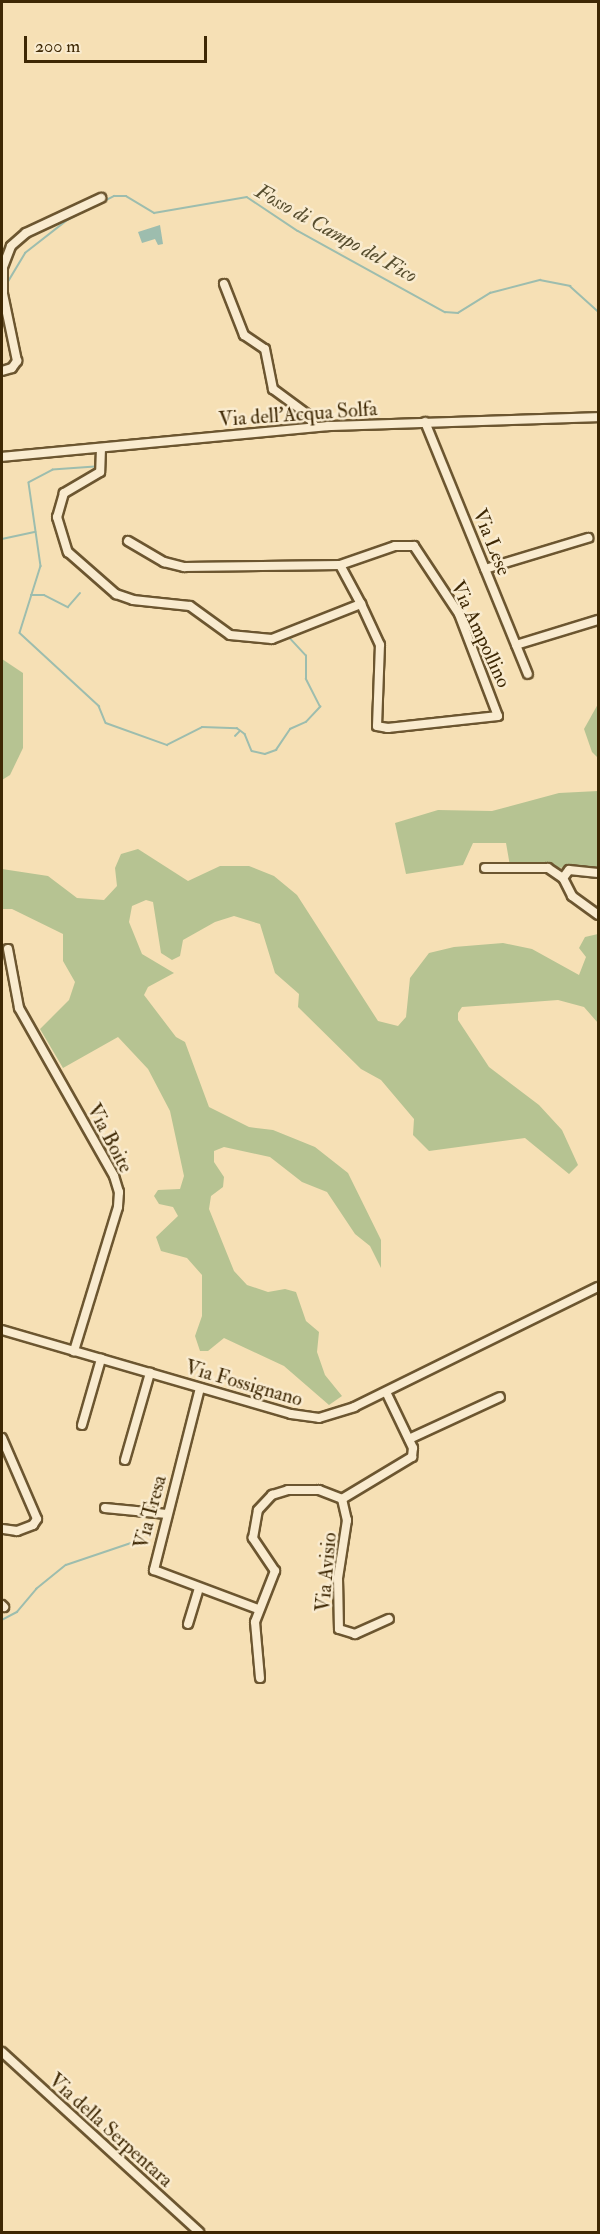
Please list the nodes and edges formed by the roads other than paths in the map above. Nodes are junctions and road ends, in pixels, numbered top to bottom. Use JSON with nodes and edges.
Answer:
{"nodes":[{"id":1,"x":101,"y":198,"type":"dead end"},
{"id":2,"x":224,"y":284,"type":"dead end"},
{"id":3,"x":2,"y":371,"type":"edge"},
{"id":4,"x":598,"y":417,"type":"edge"},
{"id":5,"x":425,"y":422,"type":"junction"},
{"id":6,"x":315,"y":427,"type":"junction"},
{"id":7,"x":101,"y":448,"type":"junction"},
{"id":8,"x":2,"y":457,"type":"edge"},
{"id":9,"x":588,"y":538,"type":"dead end"},
{"id":10,"x":128,"y":541,"type":"dead end"},
{"id":11,"x":340,"y":565,"type":"junction"},
{"id":12,"x":485,"y":569,"type":"junction"},
{"id":13,"x":362,"y":604,"type":"junction"},
{"id":14,"x":598,"y":620,"type":"edge"},
{"id":15,"x":516,"y":645,"type":"junction"},
{"id":16,"x":528,"y":674,"type":"dead end"},
{"id":17,"x":485,"y":868,"type":"dead end"},
{"id":18,"x":598,"y":873,"type":"edge"},
{"id":19,"x":563,"y":878,"type":"junction"},
{"id":20,"x":598,"y":915,"type":"edge"},
{"id":21,"x":8,"y":949,"type":"dead end"},
{"id":22,"x":598,"y":1287,"type":"edge"},
{"id":23,"x":2,"y":1330,"type":"edge"},
{"id":24,"x":74,"y":1352,"type":"junction"},
{"id":25,"x":101,"y":1359,"type":"junction"},
{"id":26,"x":150,"y":1373,"type":"junction"},
{"id":27,"x":200,"y":1388,"type":"junction"},
{"id":28,"x":387,"y":1392,"type":"junction"},
{"id":29,"x":500,"y":1397,"type":"dead end"},
{"id":30,"x":82,"y":1425,"type":"dead end"},
{"id":31,"x":2,"y":1438,"type":"edge"},
{"id":32,"x":409,"y":1438,"type":"junction"},
{"id":33,"x":125,"y":1460,"type":"dead end"},
{"id":34,"x":342,"y":1499,"type":"junction"},
{"id":35,"x":105,"y":1508,"type":"dead end"},
{"id":36,"x":166,"y":1514,"type":"junction"},
{"id":37,"x":2,"y":1529,"type":"edge"},
{"id":38,"x":199,"y":1589,"type":"junction"},
{"id":39,"x":258,"y":1609,"type":"junction"},
{"id":40,"x":389,"y":1619,"type":"dead end"},
{"id":41,"x":188,"y":1624,"type":"dead end"},
{"id":42,"x":260,"y":1678,"type":"dead end"},
{"id":43,"x":2,"y":2052,"type":"edge"},
{"id":44,"x":199,"y":2232,"type":"edge"}],
"edges":[{"from":1,"to":3,"type":"street"},
{"from":2,"to":6,"type":"street"},
{"from":4,"to":5,"type":"street","name":"Via dell'Acqua Solfa"},
{"from":5,"to":6,"type":"street","name":"Via dell'Acqua Solfa"},
{"from":5,"to":12,"type":"street","name":"Via Lese"},
{"from":6,"to":7,"type":"street","name":"Via dell'Acqua Solfa"},
{"from":7,"to":8,"type":"street","name":"Via dell'Acqua Solfa"},
{"from":7,"to":13,"type":"street"},
{"from":9,"to":12,"type":"street"},
{"from":10,"to":11,"type":"street","name":"Via Ampollino"},
{"from":11,"to":13,"type":"street","name":"Via Ampollino"},
{"from":11,"to":13,"type":"street","name":"Via Ampollino"},
{"from":12,"to":15,"type":"street","name":"Via Lese"},
{"from":14,"to":15,"type":"street"},
{"from":15,"to":16,"type":"street","name":"Via Lese"},
{"from":17,"to":19,"type":"street"},
{"from":18,"to":19,"type":"street"},
{"from":19,"to":20,"type":"street"},
{"from":21,"to":24,"type":"street","name":"Via Boite"},
{"from":22,"to":28,"type":"street","name":"Via Fossignano"},
{"from":23,"to":24,"type":"street","name":"Via Fossignano"},
{"from":24,"to":25,"type":"street","name":"Via Fossignano"},
{"from":25,"to":26,"type":"street","name":"Via Fossignano"},
{"from":25,"to":30,"type":"street"},
{"from":26,"to":27,"type":"street","name":"Via Fossignano"},
{"from":26,"to":33,"type":"street"},
{"from":27,"to":28,"type":"street","name":"Via Fossignano"},
{"from":27,"to":36,"type":"street","name":"Via Tresa"},
{"from":28,"to":32,"type":"street"},
{"from":29,"to":32,"type":"street"},
{"from":31,"to":37,"type":"street"},
{"from":32,"to":34,"type":"street"},
{"from":34,"to":39,"type":"street"},
{"from":34,"to":40,"type":"street","name":"Via Avisio"},
{"from":35,"to":36,"type":"street"},
{"from":36,"to":38,"type":"street","name":"Via Tresa"},
{"from":38,"to":39,"type":"street","name":"Via Tresa"},
{"from":38,"to":41,"type":"street"},
{"from":39,"to":42,"type":"street"},
{"from":43,"to":44,"type":"street","name":"Via della Serpentara"}]}
